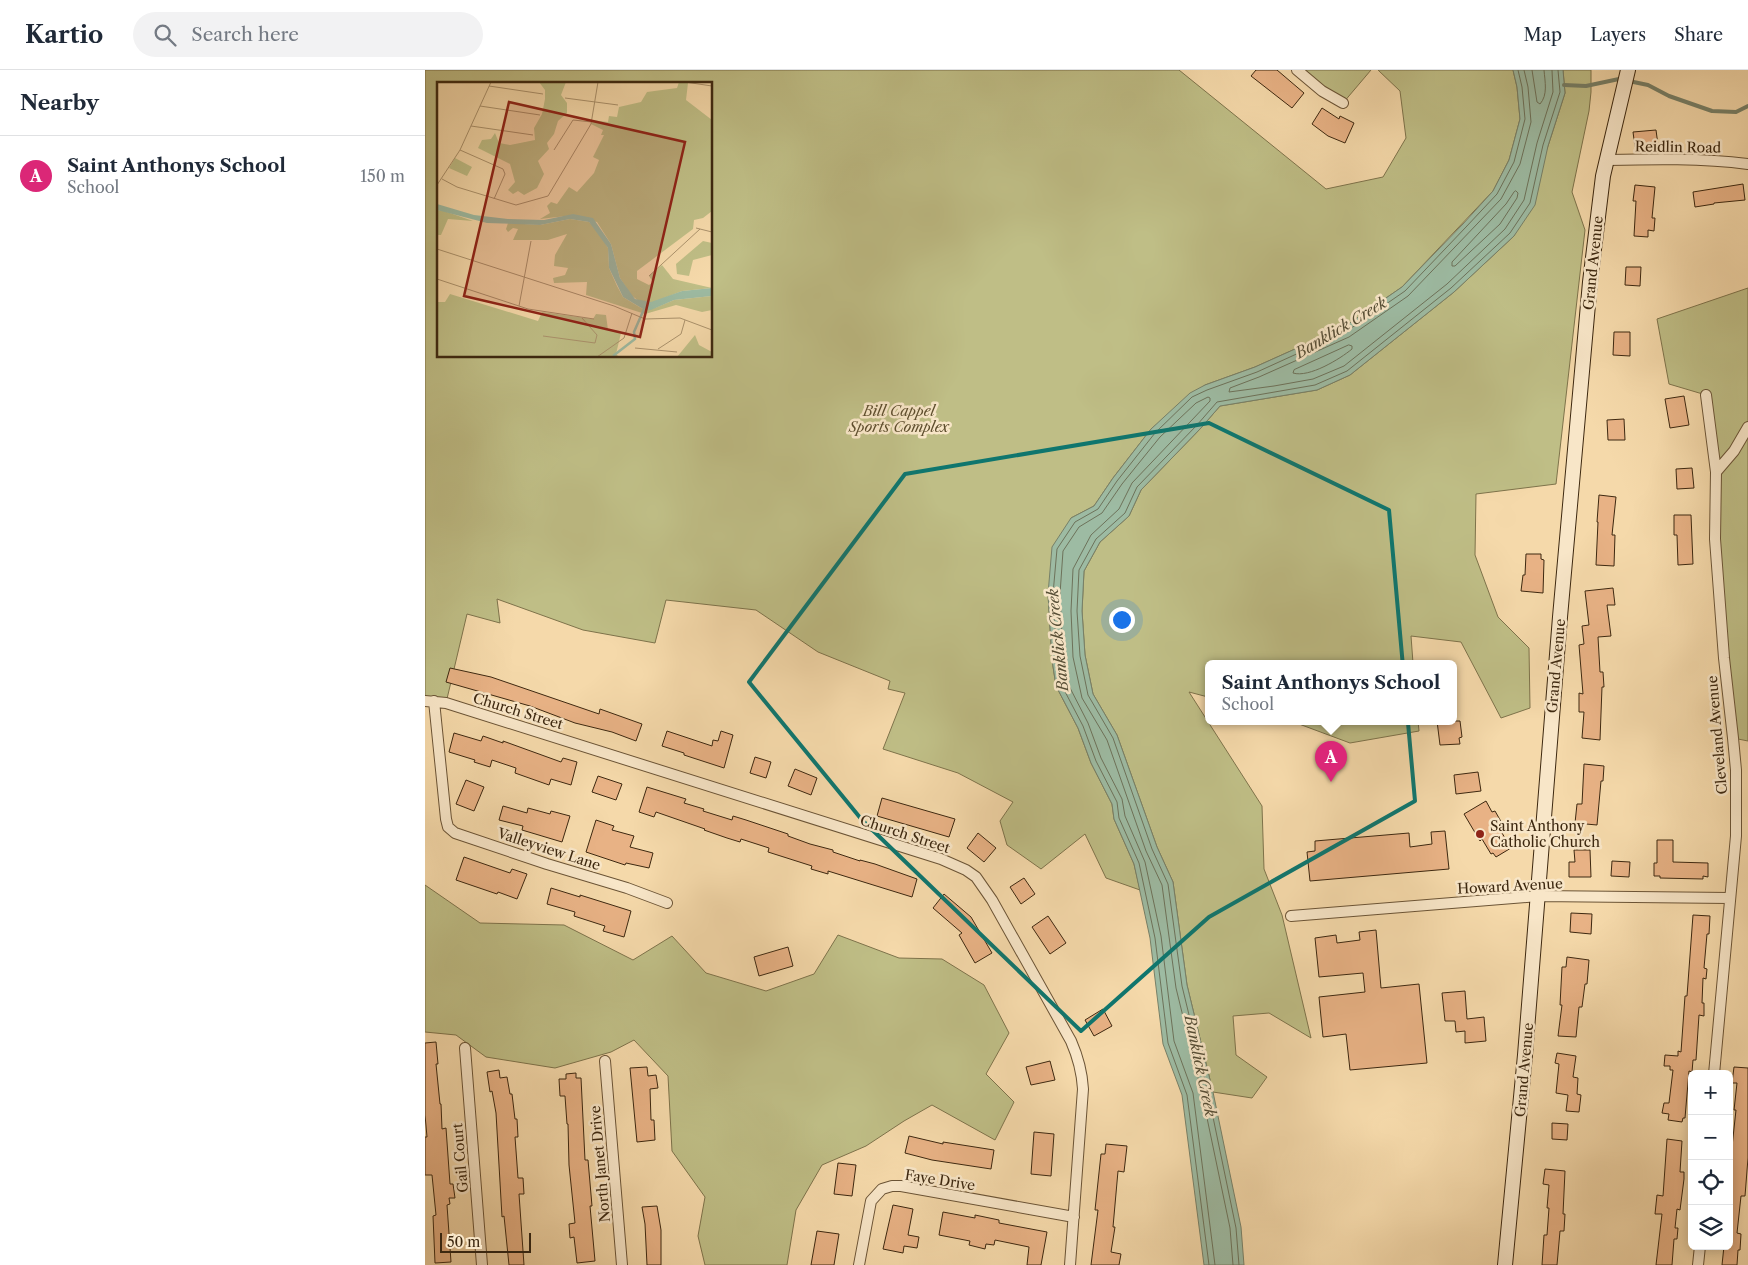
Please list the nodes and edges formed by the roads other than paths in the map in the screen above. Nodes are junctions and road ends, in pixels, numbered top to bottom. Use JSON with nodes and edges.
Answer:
{"nodes":[{"id":1,"x":1297,"y":70,"type":"edge"},
{"id":2,"x":1628,"y":70,"type":"edge"},
{"id":3,"x":1343,"y":103,"type":"dead end"},
{"id":4,"x":1607,"y":160,"type":"junction"},
{"id":5,"x":1748,"y":164,"type":"edge"},
{"id":6,"x":1706,"y":395,"type":"dead end"},
{"id":7,"x":1748,"y":427,"type":"edge"},
{"id":8,"x":1716,"y":472,"type":"junction"},
{"id":9,"x":429,"y":701,"type":"edge"},
{"id":10,"x":1538,"y":896,"type":"junction"},
{"id":11,"x":1730,"y":898,"type":"junction"},
{"id":12,"x":667,"y":903,"type":"dead end"},
{"id":13,"x":1291,"y":916,"type":"dead end"},
{"id":14,"x":465,"y":1048,"type":"dead end"},
{"id":15,"x":605,"y":1061,"type":"dead end"},
{"id":16,"x":1714,"y":1070,"type":"edge"},
{"id":17,"x":1074,"y":1217,"type":"junction"},
{"id":18,"x":1700,"y":1250,"type":"edge"},
{"id":19,"x":482,"y":1265,"type":"edge"},
{"id":20,"x":622,"y":1265,"type":"edge"},
{"id":21,"x":859,"y":1265,"type":"edge"},
{"id":22,"x":1070,"y":1265,"type":"edge"},
{"id":23,"x":1505,"y":1265,"type":"edge"},
{"id":24,"x":1698,"y":1265,"type":"edge"}],
"edges":[{"from":1,"to":3,"type":"street"},
{"from":2,"to":4,"type":"street","name":"Grand Avenue"},
{"from":4,"to":5,"type":"street","name":"Reidlin Road"},
{"from":4,"to":10,"type":"street","name":"Grand Avenue"},
{"from":6,"to":8,"type":"street","name":"Cleveland Avenue"},
{"from":7,"to":8,"type":"street"},
{"from":8,"to":11,"type":"street","name":"Cleveland Avenue"},
{"from":9,"to":12,"type":"street","name":"Valleyview Lane"},
{"from":9,"to":17,"type":"street","name":"Church Street"},
{"from":10,"to":11,"type":"street","name":"Howard Avenue"},
{"from":10,"to":13,"type":"street","name":"Howard Avenue"},
{"from":10,"to":23,"type":"street","name":"Grand Avenue"},
{"from":11,"to":16,"type":"street","name":"Cleveland Avenue"},
{"from":14,"to":19,"type":"street","name":"Gail Court"},
{"from":15,"to":20,"type":"street","name":"North Janet Drive"},
{"from":17,"to":21,"type":"street","name":"Faye Drive"},
{"from":17,"to":22,"type":"street","name":"Church Street"},
{"from":18,"to":24,"type":"street"}]}
